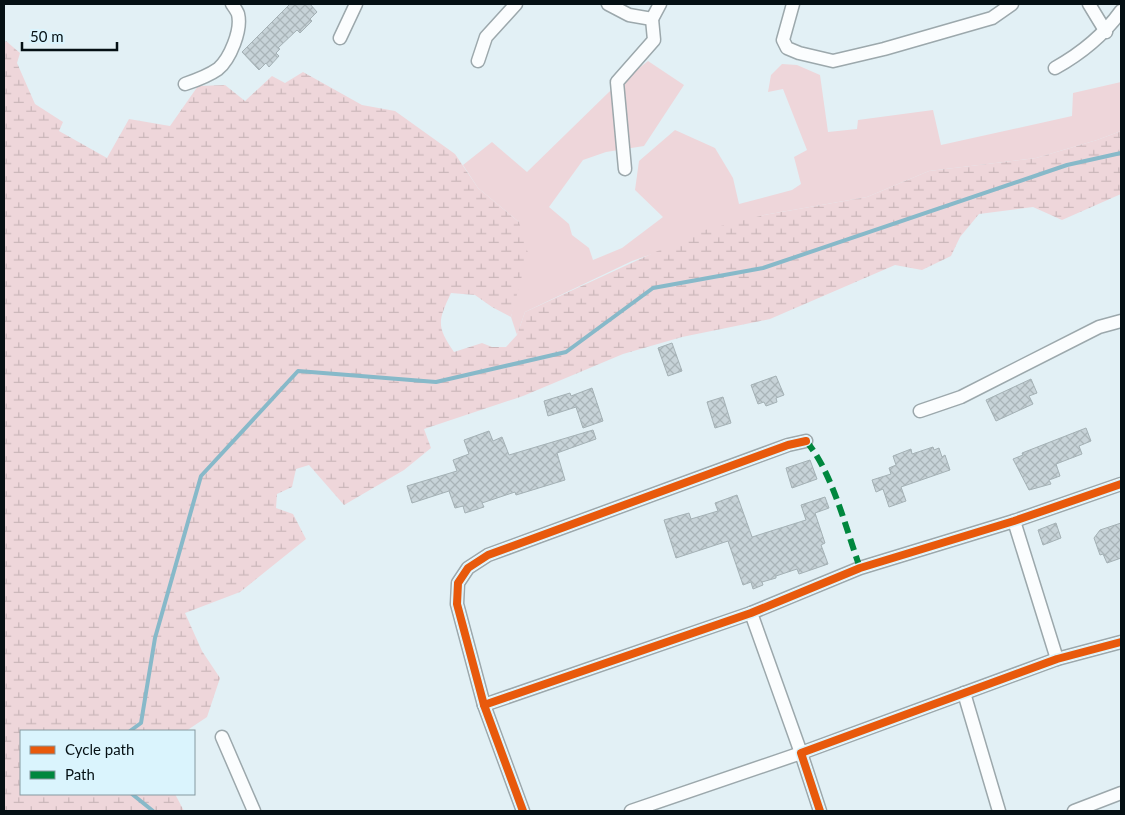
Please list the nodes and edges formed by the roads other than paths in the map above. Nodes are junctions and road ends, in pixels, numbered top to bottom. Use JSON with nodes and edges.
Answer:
{"nodes":[{"id":1,"x":232,"y":4,"type":"edge"},
{"id":2,"x":356,"y":4,"type":"edge"},
{"id":3,"x":516,"y":4,"type":"edge"},
{"id":4,"x":608,"y":4,"type":"edge"},
{"id":5,"x":660,"y":4,"type":"edge"},
{"id":6,"x":1012,"y":4,"type":"edge"},
{"id":7,"x":1089,"y":4,"type":"edge"},
{"id":8,"x":788,"y":6,"type":"edge"},
{"id":9,"x":1121,"y":11,"type":"edge"},
{"id":10,"x":652,"y":19,"type":"junction"},
{"id":11,"x":1106,"y":32,"type":"junction"},
{"id":12,"x":340,"y":38,"type":"dead end"},
{"id":13,"x":478,"y":61,"type":"dead end"},
{"id":14,"x":1054,"y":68,"type":"dead end"},
{"id":15,"x":185,"y":84,"type":"dead end"},
{"id":16,"x":625,"y":169,"type":"dead end"},
{"id":17,"x":1121,"y":321,"type":"edge"},
{"id":18,"x":920,"y":411,"type":"dead end"},
{"id":19,"x":806,"y":441,"type":"dead end"},
{"id":20,"x":1121,"y":484,"type":"edge"},
{"id":21,"x":1014,"y":521,"type":"junction"},
{"id":22,"x":751,"y":613,"type":"junction"},
{"id":23,"x":1121,"y":642,"type":"edge"},
{"id":24,"x":1057,"y":659,"type":"junction"},
{"id":25,"x":964,"y":693,"type":"junction"},
{"id":26,"x":484,"y":705,"type":"junction"},
{"id":27,"x":222,"y":737,"type":"dead end"},
{"id":28,"x":801,"y":753,"type":"junction"},
{"id":29,"x":1121,"y":793,"type":"edge"},
{"id":30,"x":254,"y":811,"type":"edge"},
{"id":31,"x":523,"y":811,"type":"edge"},
{"id":32,"x":631,"y":811,"type":"edge"},
{"id":33,"x":820,"y":811,"type":"edge"},
{"id":34,"x":999,"y":811,"type":"edge"},
{"id":35,"x":1074,"y":811,"type":"edge"}],
"edges":[{"from":1,"to":15,"type":"street"},
{"from":2,"to":12,"type":"street"},
{"from":3,"to":13,"type":"street"},
{"from":4,"to":10,"type":"street"},
{"from":5,"to":10,"type":"street"},
{"from":6,"to":8,"type":"street"},
{"from":7,"to":11,"type":"street"},
{"from":9,"to":11,"type":"street"},
{"from":10,"to":16,"type":"street"},
{"from":11,"to":14,"type":"street"},
{"from":17,"to":18,"type":"street"},
{"from":19,"to":26,"type":"street"},
{"from":20,"to":21,"type":"street"},
{"from":21,"to":22,"type":"street"},
{"from":21,"to":24,"type":"street"},
{"from":22,"to":26,"type":"street"},
{"from":22,"to":28,"type":"street"},
{"from":23,"to":24,"type":"street"},
{"from":24,"to":25,"type":"street"},
{"from":25,"to":28,"type":"street"},
{"from":25,"to":34,"type":"street"},
{"from":26,"to":31,"type":"street"},
{"from":27,"to":30,"type":"street"},
{"from":28,"to":32,"type":"street"},
{"from":28,"to":33,"type":"street"},
{"from":29,"to":35,"type":"street"}]}
